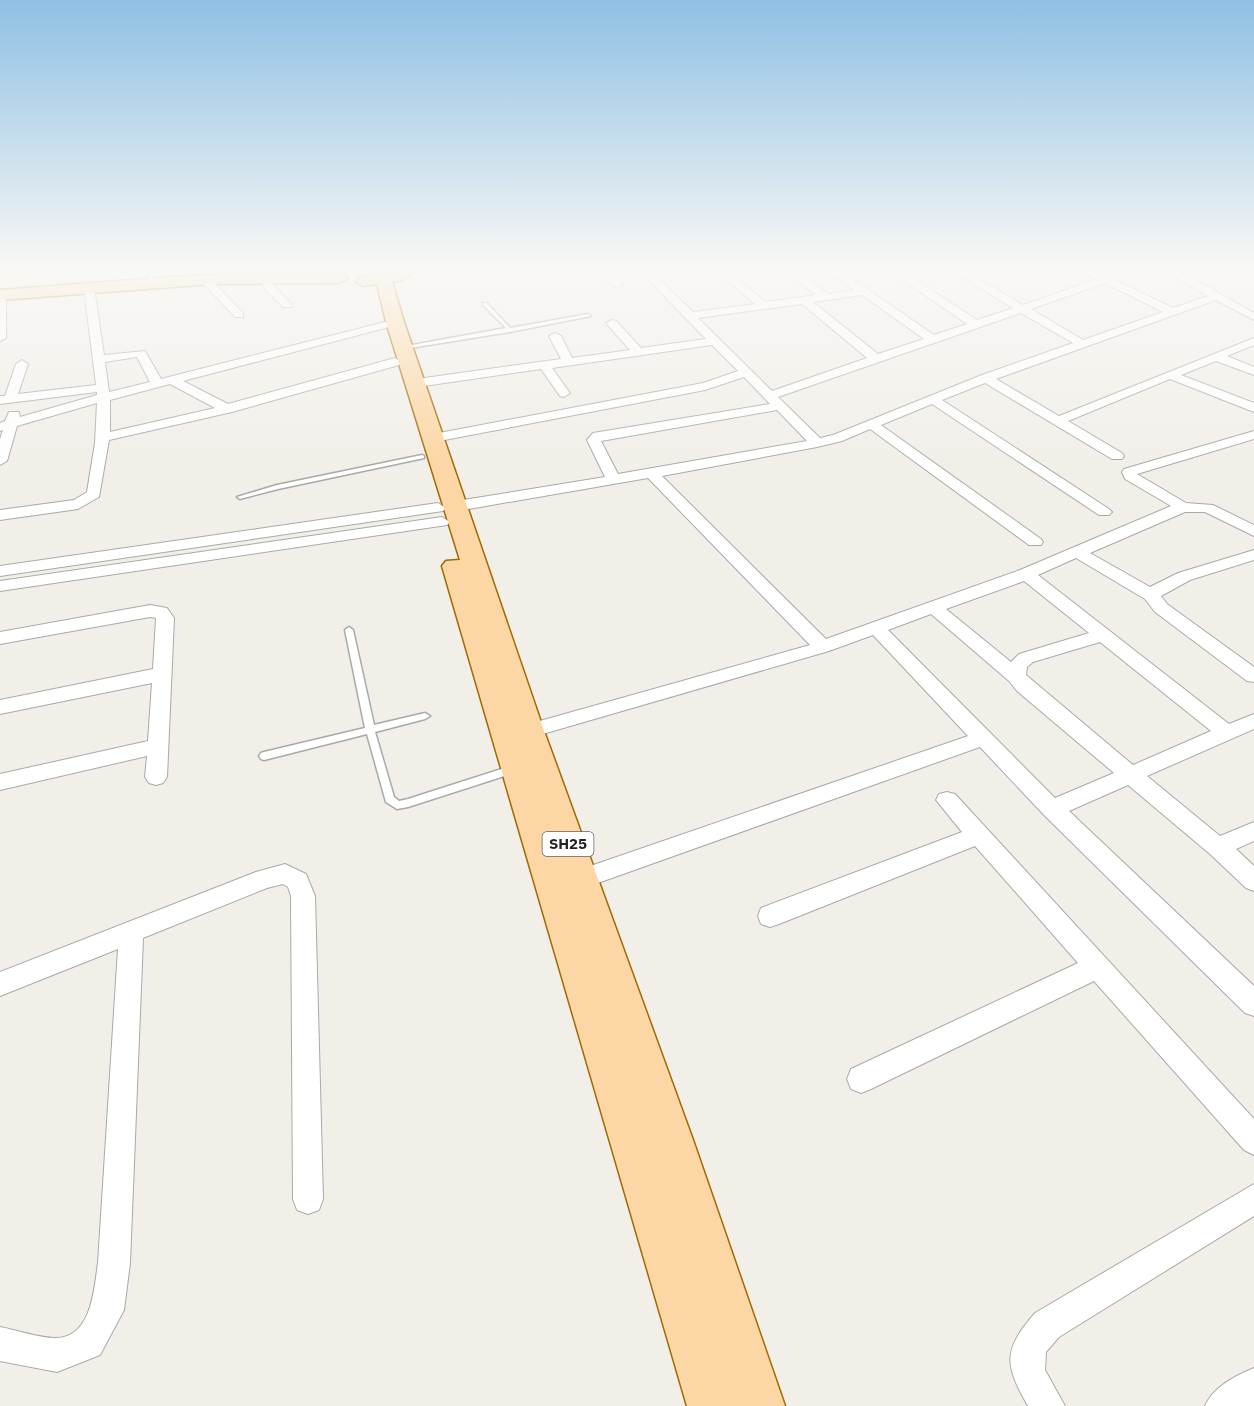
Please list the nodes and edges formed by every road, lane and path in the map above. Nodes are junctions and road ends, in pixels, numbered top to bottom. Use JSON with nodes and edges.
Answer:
{"nodes":[{"id":1,"x":95,"y":333,"type":"edge"},
{"id":2,"x":395,"y":333,"type":"edge"},
{"id":3,"x":498,"y":333,"type":"edge"},
{"id":4,"x":621,"y":333,"type":"edge"},
{"id":5,"x":707,"y":333,"type":"edge"},
{"id":6,"x":844,"y":333,"type":"edge"},
{"id":7,"x":922,"y":333,"type":"edge"},
{"id":8,"x":954,"y":333,"type":"edge"},
{"id":9,"x":1063,"y":333,"type":"edge"},
{"id":10,"x":1114,"y":333,"type":"edge"},
{"id":11,"x":555,"y":336,"type":"dead end"},
{"id":12,"x":933,"y":340,"type":"junction"},
{"id":13,"x":1254,"y":341,"type":"edge"},
{"id":14,"x":716,"y":342,"type":"junction"},
{"id":15,"x":1082,"y":344,"type":"junction"},
{"id":16,"x":638,"y":352,"type":"junction"},
{"id":17,"x":400,"y":354,"type":"junction"},
{"id":18,"x":1215,"y":357,"type":"junction"},
{"id":19,"x":99,"y":359,"type":"junction"},
{"id":20,"x":876,"y":359,"type":"junction"},
{"id":21,"x":568,"y":362,"type":"junction"},
{"id":22,"x":22,"y":364,"type":"dead end"},
{"id":23,"x":544,"y":365,"type":"junction"},
{"id":24,"x":1254,"y":371,"type":"edge"},
{"id":25,"x":745,"y":373,"type":"junction"},
{"id":26,"x":1170,"y":375,"type":"junction"},
{"id":27,"x":986,"y":378,"type":"junction"},
{"id":28,"x":172,"y":380,"type":"junction"},
{"id":29,"x":158,"y":384,"type":"junction"},
{"id":30,"x":105,"y":392,"type":"junction"},
{"id":31,"x":564,"y":393,"type":"dead end"},
{"id":32,"x":10,"y":399,"type":"edge"},
{"id":33,"x":932,"y":399,"type":"junction"},
{"id":34,"x":773,"y":401,"type":"junction"},
{"id":35,"x":1254,"y":408,"type":"edge"},
{"id":36,"x":227,"y":409,"type":"junction"},
{"id":37,"x":1058,"y":421,"type":"junction"},
{"id":38,"x":873,"y":425,"type":"junction"},
{"id":39,"x":5,"y":430,"type":"edge"},
{"id":40,"x":1254,"y":435,"type":"edge"},
{"id":41,"x":104,"y":437,"type":"junction"},
{"id":42,"x":817,"y":443,"type":"junction"},
{"id":43,"x":428,"y":447,"type":"junction"},
{"id":44,"x":1117,"y":456,"type":"dead end"},
{"id":45,"x":0,"y":461,"type":"edge"},
{"id":46,"x":652,"y":474,"type":"junction"},
{"id":47,"x":614,"y":481,"type":"junction"},
{"id":48,"x":240,"y":497,"type":"dead end"},
{"id":49,"x":1183,"y":507,"type":"junction"},
{"id":50,"x":446,"y":512,"type":"junction"},
{"id":51,"x":1104,"y":512,"type":"dead end"},
{"id":52,"x":0,"y":515,"type":"edge"},
{"id":53,"x":1251,"y":528,"type":"edge"},
{"id":54,"x":1035,"y":542,"type":"dead end"},
{"id":55,"x":1077,"y":552,"type":"junction"},
{"id":56,"x":1254,"y":555,"type":"edge"},
{"id":57,"x":0,"y":571,"type":"edge"},
{"id":58,"x":1026,"y":574,"type":"junction"},
{"id":59,"x":0,"y":586,"type":"edge"},
{"id":60,"x":1151,"y":595,"type":"junction"},
{"id":61,"x":934,"y":608,"type":"junction"},
{"id":62,"x":877,"y":629,"type":"junction"},
{"id":63,"x":349,"y":630,"type":"dead end"},
{"id":64,"x":1104,"y":635,"type":"junction"},
{"id":65,"x":0,"y":638,"type":"edge"},
{"id":66,"x":823,"y":647,"type":"junction"},
{"id":67,"x":162,"y":674,"type":"junction"},
{"id":68,"x":1254,"y":675,"type":"edge"},
{"id":69,"x":1016,"y":676,"type":"junction"},
{"id":70,"x":0,"y":707,"type":"edge"},
{"id":71,"x":425,"y":716,"type":"dead end"},
{"id":72,"x":1254,"y":721,"type":"edge"},
{"id":73,"x":370,"y":729,"type":"junction"},
{"id":74,"x":529,"y":731,"type":"junction"},
{"id":75,"x":1227,"y":733,"type":"junction"},
{"id":76,"x":984,"y":738,"type":"junction"},
{"id":77,"x":158,"y":746,"type":"junction"},
{"id":78,"x":264,"y":756,"type":"dead end"},
{"id":79,"x":516,"y":768,"type":"junction"},
{"id":80,"x":1130,"y":775,"type":"junction"},
{"id":81,"x":156,"y":777,"type":"dead end"},
{"id":82,"x":0,"y":782,"type":"edge"},
{"id":83,"x":947,"y":800,"type":"dead end"},
{"id":84,"x":1052,"y":809,"type":"junction"},
{"id":85,"x":1254,"y":831,"type":"edge"},
{"id":86,"x":978,"y":835,"type":"junction"},
{"id":87,"x":1218,"y":847,"type":"junction"},
{"id":88,"x":580,"y":879,"type":"junction"},
{"id":89,"x":1254,"y":881,"type":"edge"},
{"id":90,"x":770,"y":916,"type":"dead end"},
{"id":91,"x":131,"y":933,"type":"junction"},
{"id":92,"x":1097,"y":967,"type":"junction"},
{"id":93,"x":0,"y":984,"type":"edge"},
{"id":94,"x":1252,"y":1000,"type":"edge"},
{"id":95,"x":861,"y":1079,"type":"dead end"},
{"id":96,"x":1254,"y":1140,"type":"edge"},
{"id":97,"x":308,"y":1199,"type":"dead end"},
{"id":98,"x":1254,"y":1199,"type":"edge"},
{"id":99,"x":716,"y":1342,"type":"junction"},
{"id":100,"x":0,"y":1344,"type":"edge"},
{"id":101,"x":1254,"y":1385,"type":"edge"},
{"id":102,"x":714,"y":1406,"type":"edge"},
{"id":103,"x":758,"y":1406,"type":"edge"},
{"id":104,"x":1047,"y":1406,"type":"edge"},
{"id":105,"x":1223,"y":1406,"type":"edge"}],
"edges":[{"from":1,"to":19,"type":"street"},
{"from":2,"to":17,"type":"main road","number":"SH25"},
{"from":3,"to":17,"type":"lane"},
{"from":4,"to":16,"type":"street"},
{"from":5,"to":14,"type":"street"},
{"from":6,"to":20,"type":"street"},
{"from":7,"to":12,"type":"street"},
{"from":8,"to":12,"type":"street"},
{"from":9,"to":15,"type":"street"},
{"from":10,"to":15,"type":"street"},
{"from":11,"to":21,"type":"street"},
{"from":12,"to":20,"type":"street"},
{"from":13,"to":18,"type":"street"},
{"from":14,"to":16,"type":"street"},
{"from":14,"to":25,"type":"street"},
{"from":15,"to":27,"type":"street"},
{"from":16,"to":21,"type":"street"},
{"from":17,"to":23,"type":"street"},
{"from":17,"to":28,"type":"street"},
{"from":17,"to":36,"type":"street"},
{"from":17,"to":43,"type":"main road","number":"SH25"},
{"from":18,"to":24,"type":"street"},
{"from":18,"to":26,"type":"street"},
{"from":19,"to":29,"type":"street"},
{"from":19,"to":30,"type":"street"},
{"from":20,"to":34,"type":"street"},
{"from":21,"to":23,"type":"street"},
{"from":22,"to":32,"type":"street"},
{"from":23,"to":31,"type":"street"},
{"from":25,"to":34,"type":"street"},
{"from":25,"to":43,"type":"street"},
{"from":26,"to":35,"type":"street"},
{"from":26,"to":37,"type":"street"},
{"from":27,"to":33,"type":"street"},
{"from":27,"to":37,"type":"street"},
{"from":28,"to":29,"type":"street"},
{"from":28,"to":36,"type":"street"},
{"from":29,"to":30,"type":"street"},
{"from":30,"to":32,"type":"street"},
{"from":30,"to":39,"type":"street"},
{"from":30,"to":41,"type":"street"},
{"from":32,"to":39,"type":"street"},
{"from":33,"to":38,"type":"street"},
{"from":33,"to":51,"type":"street"},
{"from":34,"to":42,"type":"street"},
{"from":34,"to":47,"type":"street"},
{"from":36,"to":41,"type":"street"},
{"from":37,"to":44,"type":"street"},
{"from":38,"to":42,"type":"street"},
{"from":38,"to":54,"type":"street"},
{"from":39,"to":45,"type":"street"},
{"from":40,"to":49,"type":"street"},
{"from":41,"to":52,"type":"street"},
{"from":42,"to":46,"type":"street"},
{"from":43,"to":48,"type":"lane"},
{"from":43,"to":50,"type":"main road","number":"SH25"},
{"from":46,"to":47,"type":"street"},
{"from":46,"to":66,"type":"street"},
{"from":47,"to":50,"type":"street"},
{"from":49,"to":53,"type":"street"},
{"from":49,"to":55,"type":"street"},
{"from":50,"to":57,"type":"street"},
{"from":50,"to":59,"type":"street"},
{"from":50,"to":74,"type":"main road","number":"SH25"},
{"from":50,"to":79,"type":"main road","number":"SH25"},
{"from":55,"to":58,"type":"street"},
{"from":55,"to":60,"type":"street"},
{"from":56,"to":60,"type":"street"},
{"from":58,"to":61,"type":"street"},
{"from":58,"to":64,"type":"street"},
{"from":60,"to":68,"type":"street"},
{"from":61,"to":62,"type":"street"},
{"from":61,"to":69,"type":"street"},
{"from":62,"to":66,"type":"street"},
{"from":62,"to":76,"type":"street"},
{"from":63,"to":73,"type":"lane"},
{"from":64,"to":69,"type":"street"},
{"from":64,"to":75,"type":"street"},
{"from":65,"to":67,"type":"street"},
{"from":66,"to":74,"type":"street"},
{"from":67,"to":70,"type":"street"},
{"from":67,"to":77,"type":"street"},
{"from":69,"to":80,"type":"street"},
{"from":71,"to":73,"type":"lane"},
{"from":72,"to":75,"type":"street"},
{"from":73,"to":78,"type":"lane"},
{"from":73,"to":79,"type":"lane"},
{"from":74,"to":88,"type":"main road","number":"SH25"},
{"from":75,"to":80,"type":"street"},
{"from":76,"to":84,"type":"street"},
{"from":76,"to":88,"type":"street"},
{"from":77,"to":81,"type":"street"},
{"from":77,"to":82,"type":"street"},
{"from":79,"to":99,"type":"main road","number":"SH25"},
{"from":80,"to":84,"type":"street"},
{"from":80,"to":87,"type":"street"},
{"from":83,"to":86,"type":"street"},
{"from":84,"to":94,"type":"street"},
{"from":85,"to":87,"type":"street"},
{"from":86,"to":90,"type":"street"},
{"from":86,"to":92,"type":"street"},
{"from":87,"to":89,"type":"street"},
{"from":88,"to":99,"type":"main road","number":"SH25"},
{"from":91,"to":93,"type":"street"},
{"from":91,"to":97,"type":"street"},
{"from":91,"to":100,"type":"street"},
{"from":92,"to":95,"type":"street"},
{"from":92,"to":96,"type":"street"},
{"from":98,"to":104,"type":"street"},
{"from":99,"to":102,"type":"main road","number":"SH25"},
{"from":99,"to":103,"type":"main road","number":"SH25"},
{"from":101,"to":105,"type":"street"}]}
